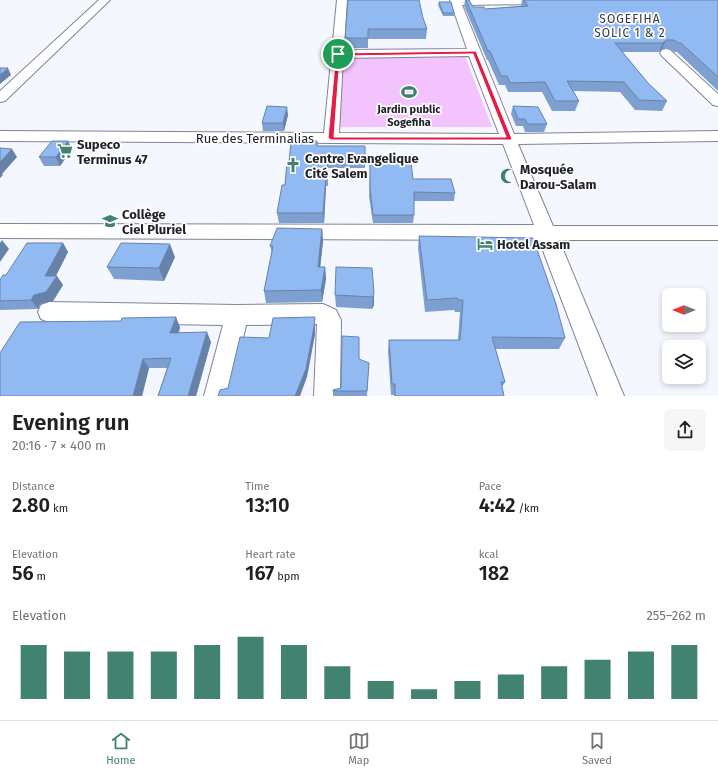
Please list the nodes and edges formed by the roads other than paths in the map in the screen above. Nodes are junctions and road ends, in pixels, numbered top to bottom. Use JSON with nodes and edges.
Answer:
{"nodes":[{"id":1,"x":105,"y":0,"type":"edge"},
{"id":2,"x":342,"y":0,"type":"edge"},
{"id":3,"x":535,"y":0,"type":"edge"},
{"id":4,"x":456,"y":1,"type":"edge"},
{"id":5,"x":474,"y":52,"type":"junction"},
{"id":6,"x":666,"y":53,"type":"dead end"},
{"id":7,"x":338,"y":54,"type":"junction"},
{"id":8,"x":0,"y":98,"type":"edge"},
{"id":9,"x":718,"y":102,"type":"edge"},
{"id":10,"x":0,"y":136,"type":"edge"},
{"id":11,"x":718,"y":136,"type":"edge"},
{"id":12,"x":331,"y":138,"type":"junction"},
{"id":13,"x":509,"y":139,"type":"junction"},
{"id":14,"x":0,"y":231,"type":"edge"},
{"id":15,"x":547,"y":233,"type":"junction"},
{"id":16,"x":718,"y":233,"type":"edge"},
{"id":17,"x":49,"y":312,"type":"dead end"},
{"id":18,"x":237,"y":315,"type":"junction"},
{"id":19,"x":217,"y":396,"type":"edge"},
{"id":20,"x":327,"y":396,"type":"edge"},
{"id":21,"x":610,"y":396,"type":"edge"}],
"edges":[{"from":1,"to":8,"type":"street"},
{"from":2,"to":7,"type":"street"},
{"from":3,"to":4,"type":"street"},
{"from":4,"to":5,"type":"street"},
{"from":5,"to":7,"type":"street"},
{"from":5,"to":13,"type":"street"},
{"from":6,"to":9,"type":"street"},
{"from":7,"to":12,"type":"street"},
{"from":10,"to":12,"type":"street","name":"Rue des Terminalias"},
{"from":11,"to":13,"type":"street","name":"Rue des Terminalias"},
{"from":12,"to":13,"type":"street","name":"Rue des Terminalias"},
{"from":13,"to":15,"type":"street"},
{"from":14,"to":15,"type":"street"},
{"from":15,"to":16,"type":"street"},
{"from":15,"to":21,"type":"street"},
{"from":17,"to":18,"type":"street"},
{"from":18,"to":19,"type":"street"},
{"from":18,"to":20,"type":"street"}]}
